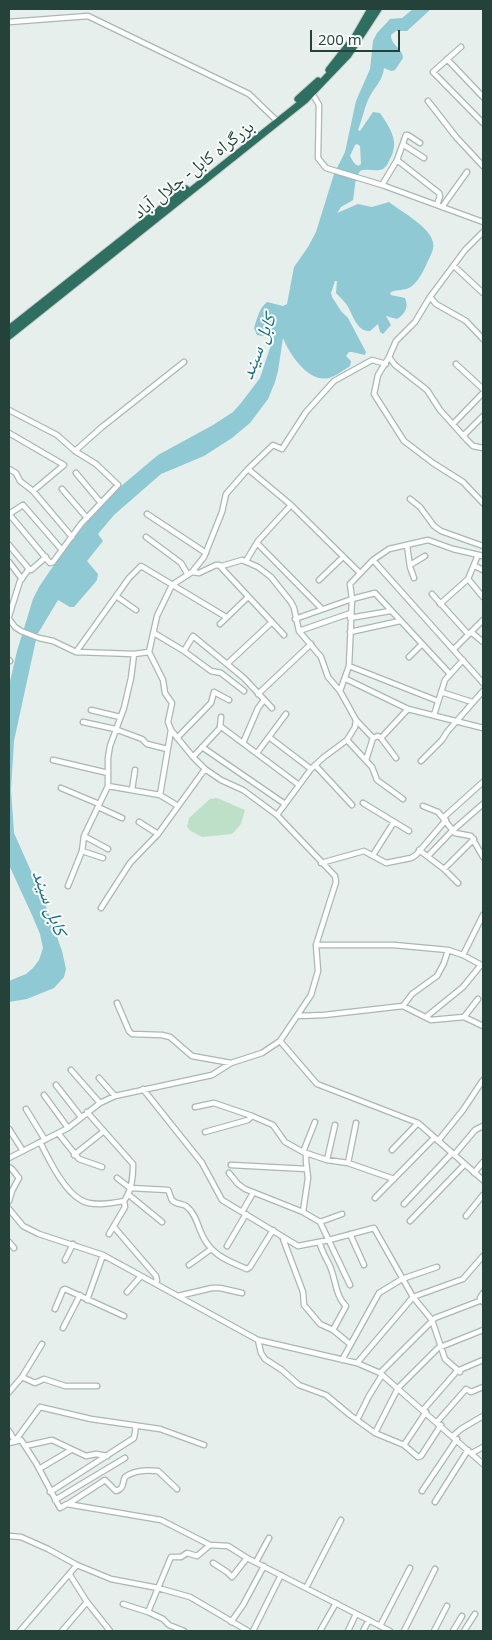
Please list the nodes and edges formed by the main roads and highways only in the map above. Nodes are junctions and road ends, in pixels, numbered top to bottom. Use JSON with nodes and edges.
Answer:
{"nodes":[{"id":1,"x":371,"y":9,"type":"edge"},
{"id":2,"x":378,"y":9,"type":"edge"},
{"id":3,"x":303,"y":98,"type":"junction"},
{"id":4,"x":34,"y":312,"type":"junction"},
{"id":5,"x":9,"y":329,"type":"edge"},
{"id":6,"x":9,"y":336,"type":"edge"}],
"edges":[{"from":1,"to":3,"type":"highway","name":"بزرگراه کابل- جلال آباد"},
{"from":2,"to":3,"type":"highway","name":"بزرگراه کابل- جلال آباد"},
{"from":3,"to":4,"type":"highway","name":"بزرگراه کابل- جلال آباد"},
{"from":4,"to":5,"type":"highway","name":"بزرگراه کابل- جلال آباد"},
{"from":4,"to":6,"type":"highway","name":"بزرگراه کابل- جلال آباد"}]}
